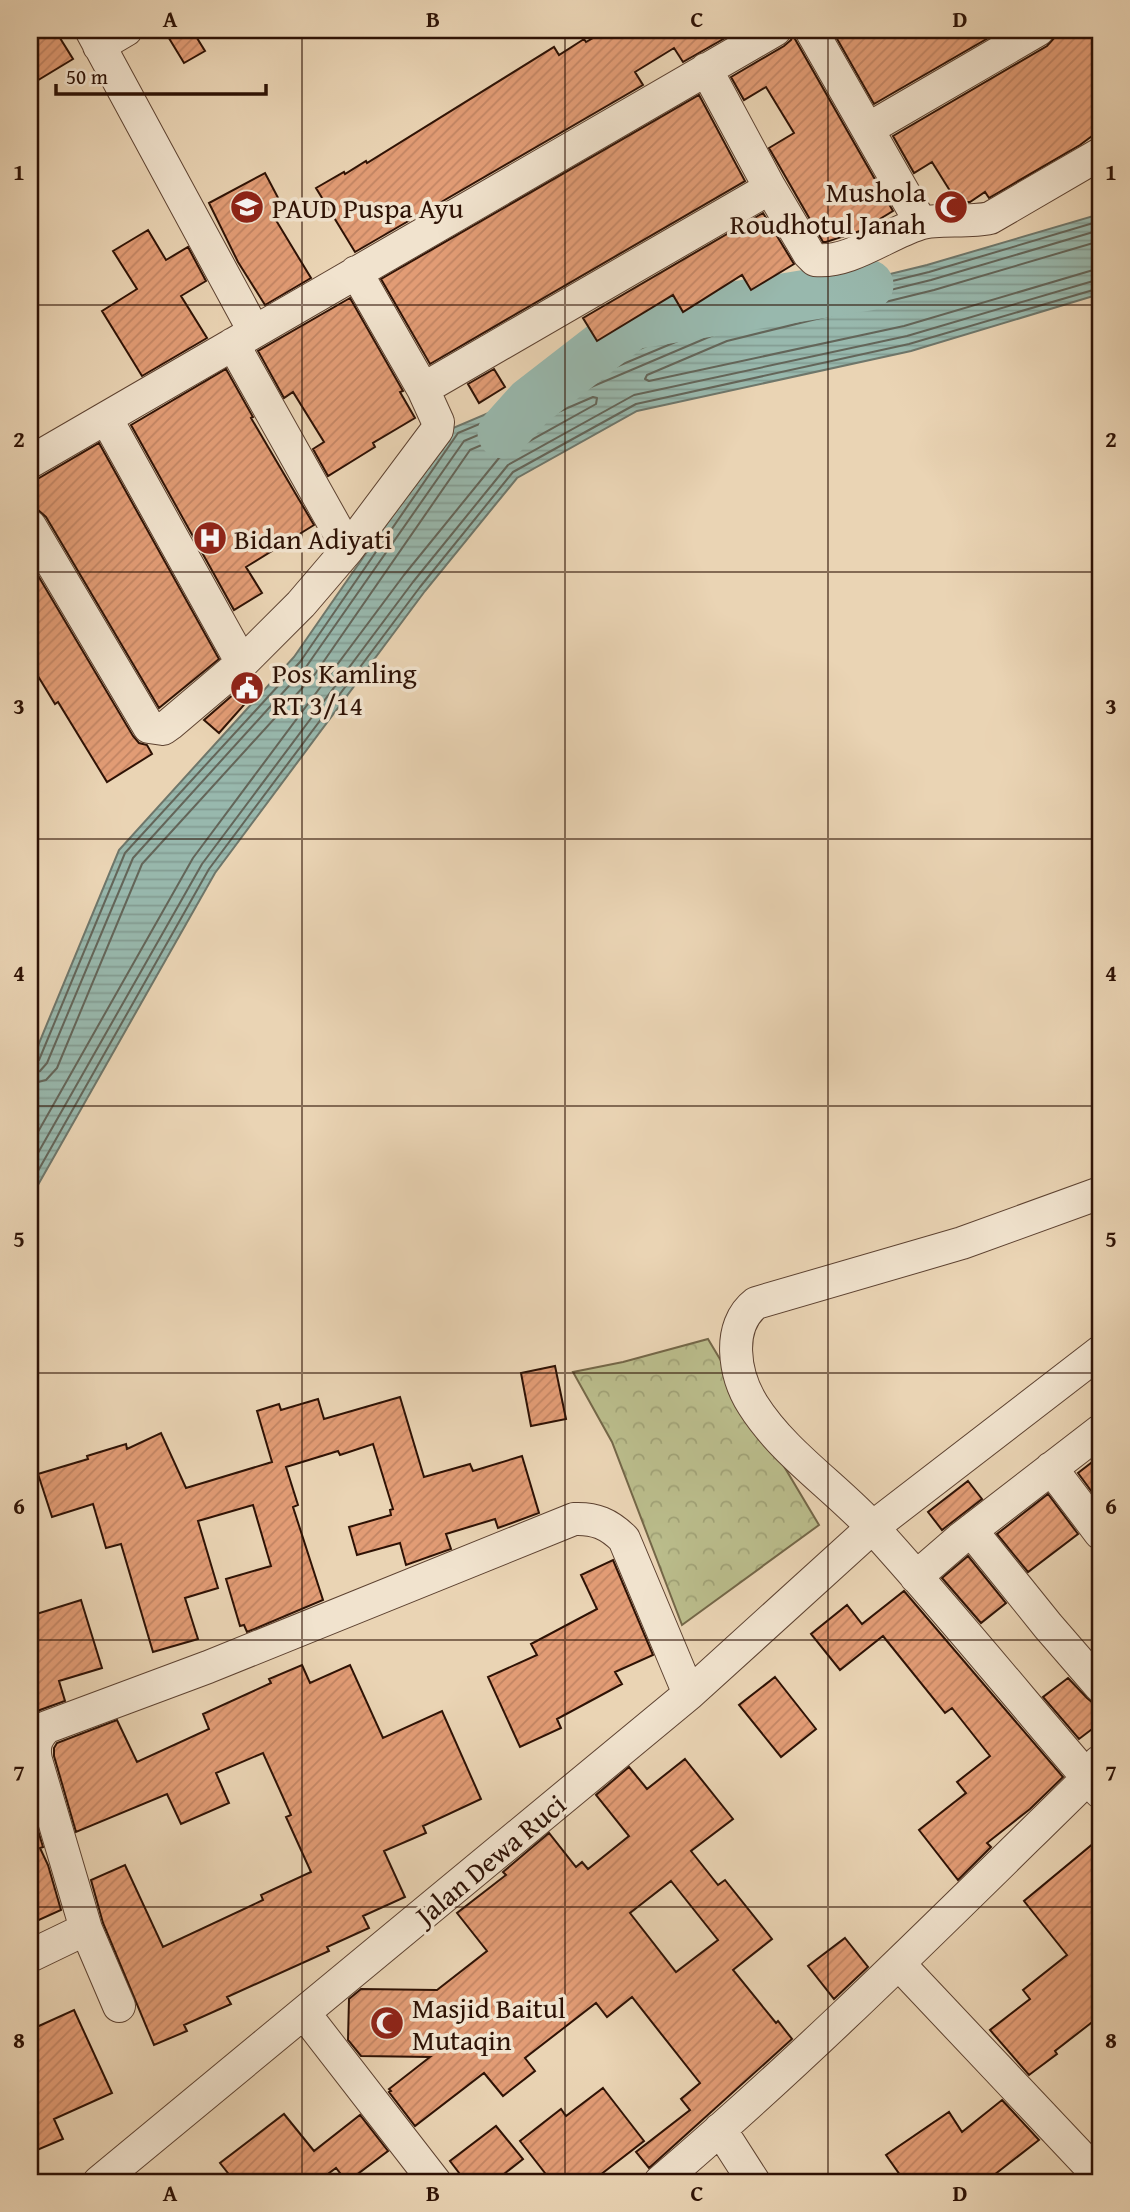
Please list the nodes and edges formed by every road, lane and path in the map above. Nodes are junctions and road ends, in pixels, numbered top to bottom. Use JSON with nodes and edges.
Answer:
{"nodes":[{"id":1,"x":126,"y":30,"type":"edge"},
{"id":2,"x":775,"y":30,"type":"edge"},
{"id":3,"x":811,"y":30,"type":"edge"},
{"id":4,"x":1038,"y":30,"type":"edge"},
{"id":5,"x":95,"y":38,"type":"edge"},
{"id":6,"x":706,"y":69,"type":"junction"},
{"id":7,"x":868,"y":129,"type":"junction"},
{"id":8,"x":1100,"y":154,"type":"edge"},
{"id":9,"x":770,"y":188,"type":"junction"},
{"id":10,"x":921,"y":223,"type":"junction"},
{"id":11,"x":356,"y":272,"type":"junction"},
{"id":12,"x":244,"y":337,"type":"junction"},
{"id":13,"x":423,"y":388,"type":"junction"},
{"id":14,"x":106,"y":418,"type":"junction"},
{"id":15,"x":30,"y":462,"type":"edge"},
{"id":16,"x":30,"y":526,"type":"edge"},
{"id":17,"x":348,"y":549,"type":"junction"},
{"id":18,"x":242,"y":663,"type":"junction"},
{"id":19,"x":1100,"y":1193,"type":"edge"},
{"id":20,"x":1100,"y":1352,"type":"edge"},
{"id":21,"x":1100,"y":1431,"type":"edge"},
{"id":22,"x":1051,"y":1468,"type":"junction"},
{"id":23,"x":873,"y":1527,"type":"junction"},
{"id":24,"x":970,"y":1533,"type":"junction"},
{"id":25,"x":1100,"y":1533,"type":"edge"},
{"id":26,"x":916,"y":1577,"type":"junction"},
{"id":27,"x":1100,"y":1686,"type":"edge"},
{"id":28,"x":688,"y":1694,"type":"junction"},
{"id":29,"x":1096,"y":1777,"type":"edge"},
{"id":30,"x":86,"y":1929,"type":"junction"},
{"id":31,"x":30,"y":1956,"type":"edge"},
{"id":32,"x":899,"y":1964,"type":"junction"},
{"id":33,"x":119,"y":2006,"type":"dead end"},
{"id":34,"x":304,"y":2013,"type":"junction"},
{"id":35,"x":720,"y":2129,"type":"junction"},
{"id":36,"x":1093,"y":2172,"type":"edge"},
{"id":37,"x":99,"y":2182,"type":"edge"},
{"id":38,"x":435,"y":2182,"type":"edge"},
{"id":39,"x":660,"y":2182,"type":"edge"},
{"id":40,"x":754,"y":2182,"type":"edge"}],
"edges":[{"from":1,"to":5,"type":"street"},
{"from":2,"to":6,"type":"street"},
{"from":3,"to":7,"type":"street"},
{"from":4,"to":7,"type":"street"},
{"from":5,"to":12,"type":"street"},
{"from":6,"to":9,"type":"street"},
{"from":6,"to":11,"type":"street"},
{"from":7,"to":10,"type":"street"},
{"from":8,"to":10,"type":"street"},
{"from":9,"to":10,"type":"street"},
{"from":9,"to":13,"type":"street"},
{"from":11,"to":12,"type":"street"},
{"from":11,"to":13,"type":"street"},
{"from":12,"to":14,"type":"street"},
{"from":12,"to":17,"type":"street"},
{"from":13,"to":17,"type":"street"},
{"from":14,"to":15,"type":"street"},
{"from":14,"to":18,"type":"street"},
{"from":16,"to":18,"type":"street"},
{"from":17,"to":18,"type":"street"},
{"from":19,"to":23,"type":"street"},
{"from":20,"to":23,"type":"street","name":"Jalan Dewa Ruci"},
{"from":21,"to":22,"type":"street"},
{"from":22,"to":24,"type":"street"},
{"from":22,"to":25,"type":"street"},
{"from":23,"to":26,"type":"street"},
{"from":23,"to":28,"type":"street","name":"Jalan Dewa Ruci"},
{"from":24,"to":26,"type":"street"},
{"from":24,"to":27,"type":"street"},
{"from":26,"to":29,"type":"street"},
{"from":28,"to":30,"type":"street"},
{"from":28,"to":34,"type":"street","name":"Jalan Dewa Ruci"},
{"from":29,"to":32,"type":"street"},
{"from":30,"to":31,"type":"street"},
{"from":30,"to":33,"type":"street"},
{"from":32,"to":35,"type":"street"},
{"from":32,"to":36,"type":"street"},
{"from":34,"to":37,"type":"street","name":"Jalan Dewa Ruci"},
{"from":34,"to":38,"type":"street"},
{"from":35,"to":39,"type":"street"},
{"from":35,"to":40,"type":"street"}]}
